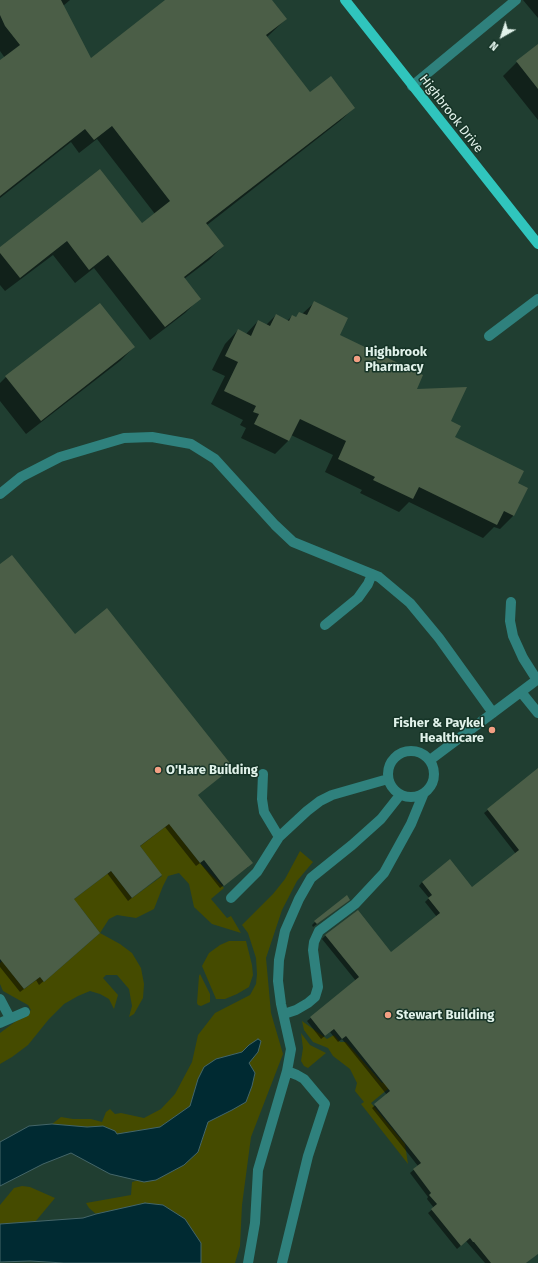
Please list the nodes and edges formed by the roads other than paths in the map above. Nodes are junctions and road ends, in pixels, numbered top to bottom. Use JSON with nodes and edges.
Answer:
{"nodes":[{"id":1,"x":345,"y":0,"type":"edge"},
{"id":2,"x":516,"y":0,"type":"edge"},
{"id":3,"x":412,"y":86,"type":"junction"},
{"id":4,"x":538,"y":244,"type":"edge"},
{"id":5,"x":538,"y":299,"type":"edge"},
{"id":6,"x":490,"y":336,"type":"dead end"},
{"id":7,"x":0,"y":494,"type":"edge"},
{"id":8,"x":372,"y":574,"type":"junction"},
{"id":9,"x":511,"y":602,"type":"dead end"},
{"id":10,"x":325,"y":625,"type":"dead end"},
{"id":11,"x":538,"y":679,"type":"edge"},
{"id":12,"x":521,"y":692,"type":"junction"},
{"id":13,"x":493,"y":713,"type":"junction"},
{"id":14,"x":538,"y":713,"type":"edge"},
{"id":15,"x":430,"y":760,"type":"junction"},
{"id":16,"x":263,"y":774,"type":"dead end"},
{"id":17,"x":388,"y":779,"type":"junction"},
{"id":18,"x":400,"y":795,"type":"junction"},
{"id":19,"x":423,"y":795,"type":"junction"},
{"id":20,"x":279,"y":837,"type":"junction"},
{"id":21,"x":231,"y":898,"type":"dead end"},
{"id":22,"x":0,"y":999,"type":"edge"},
{"id":23,"x":25,"y":1012,"type":"dead end"},
{"id":24,"x":284,"y":1014,"type":"junction"},
{"id":25,"x":10,"y":1018,"type":"junction"},
{"id":26,"x":0,"y":1023,"type":"edge"},
{"id":27,"x":287,"y":1071,"type":"junction"},
{"id":28,"x":248,"y":1263,"type":"edge"},
{"id":29,"x":282,"y":1263,"type":"edge"}],
"edges":[{"from":1,"to":3,"type":"main road","name":"Highbrook Drive"},
{"from":2,"to":3,"type":"street"},
{"from":3,"to":4,"type":"main road","name":"Highbrook Drive"},
{"from":5,"to":6,"type":"street"},
{"from":7,"to":8,"type":"street"},
{"from":8,"to":10,"type":"street"},
{"from":8,"to":13,"type":"street"},
{"from":9,"to":11,"type":"street"},
{"from":11,"to":12,"type":"street"},
{"from":12,"to":13,"type":"street"},
{"from":12,"to":14,"type":"street"},
{"from":13,"to":15,"type":"street"},
{"from":15,"to":17,"type":"street"},
{"from":15,"to":19,"type":"street"},
{"from":16,"to":20,"type":"street"},
{"from":17,"to":18,"type":"street"},
{"from":17,"to":20,"type":"street"},
{"from":18,"to":19,"type":"street"},
{"from":18,"to":24,"type":"street"},
{"from":19,"to":24,"type":"street"},
{"from":20,"to":21,"type":"street"},
{"from":22,"to":25,"type":"street"},
{"from":23,"to":25,"type":"street"},
{"from":24,"to":27,"type":"street"},
{"from":25,"to":26,"type":"street"},
{"from":27,"to":28,"type":"street"},
{"from":27,"to":29,"type":"street"}]}
